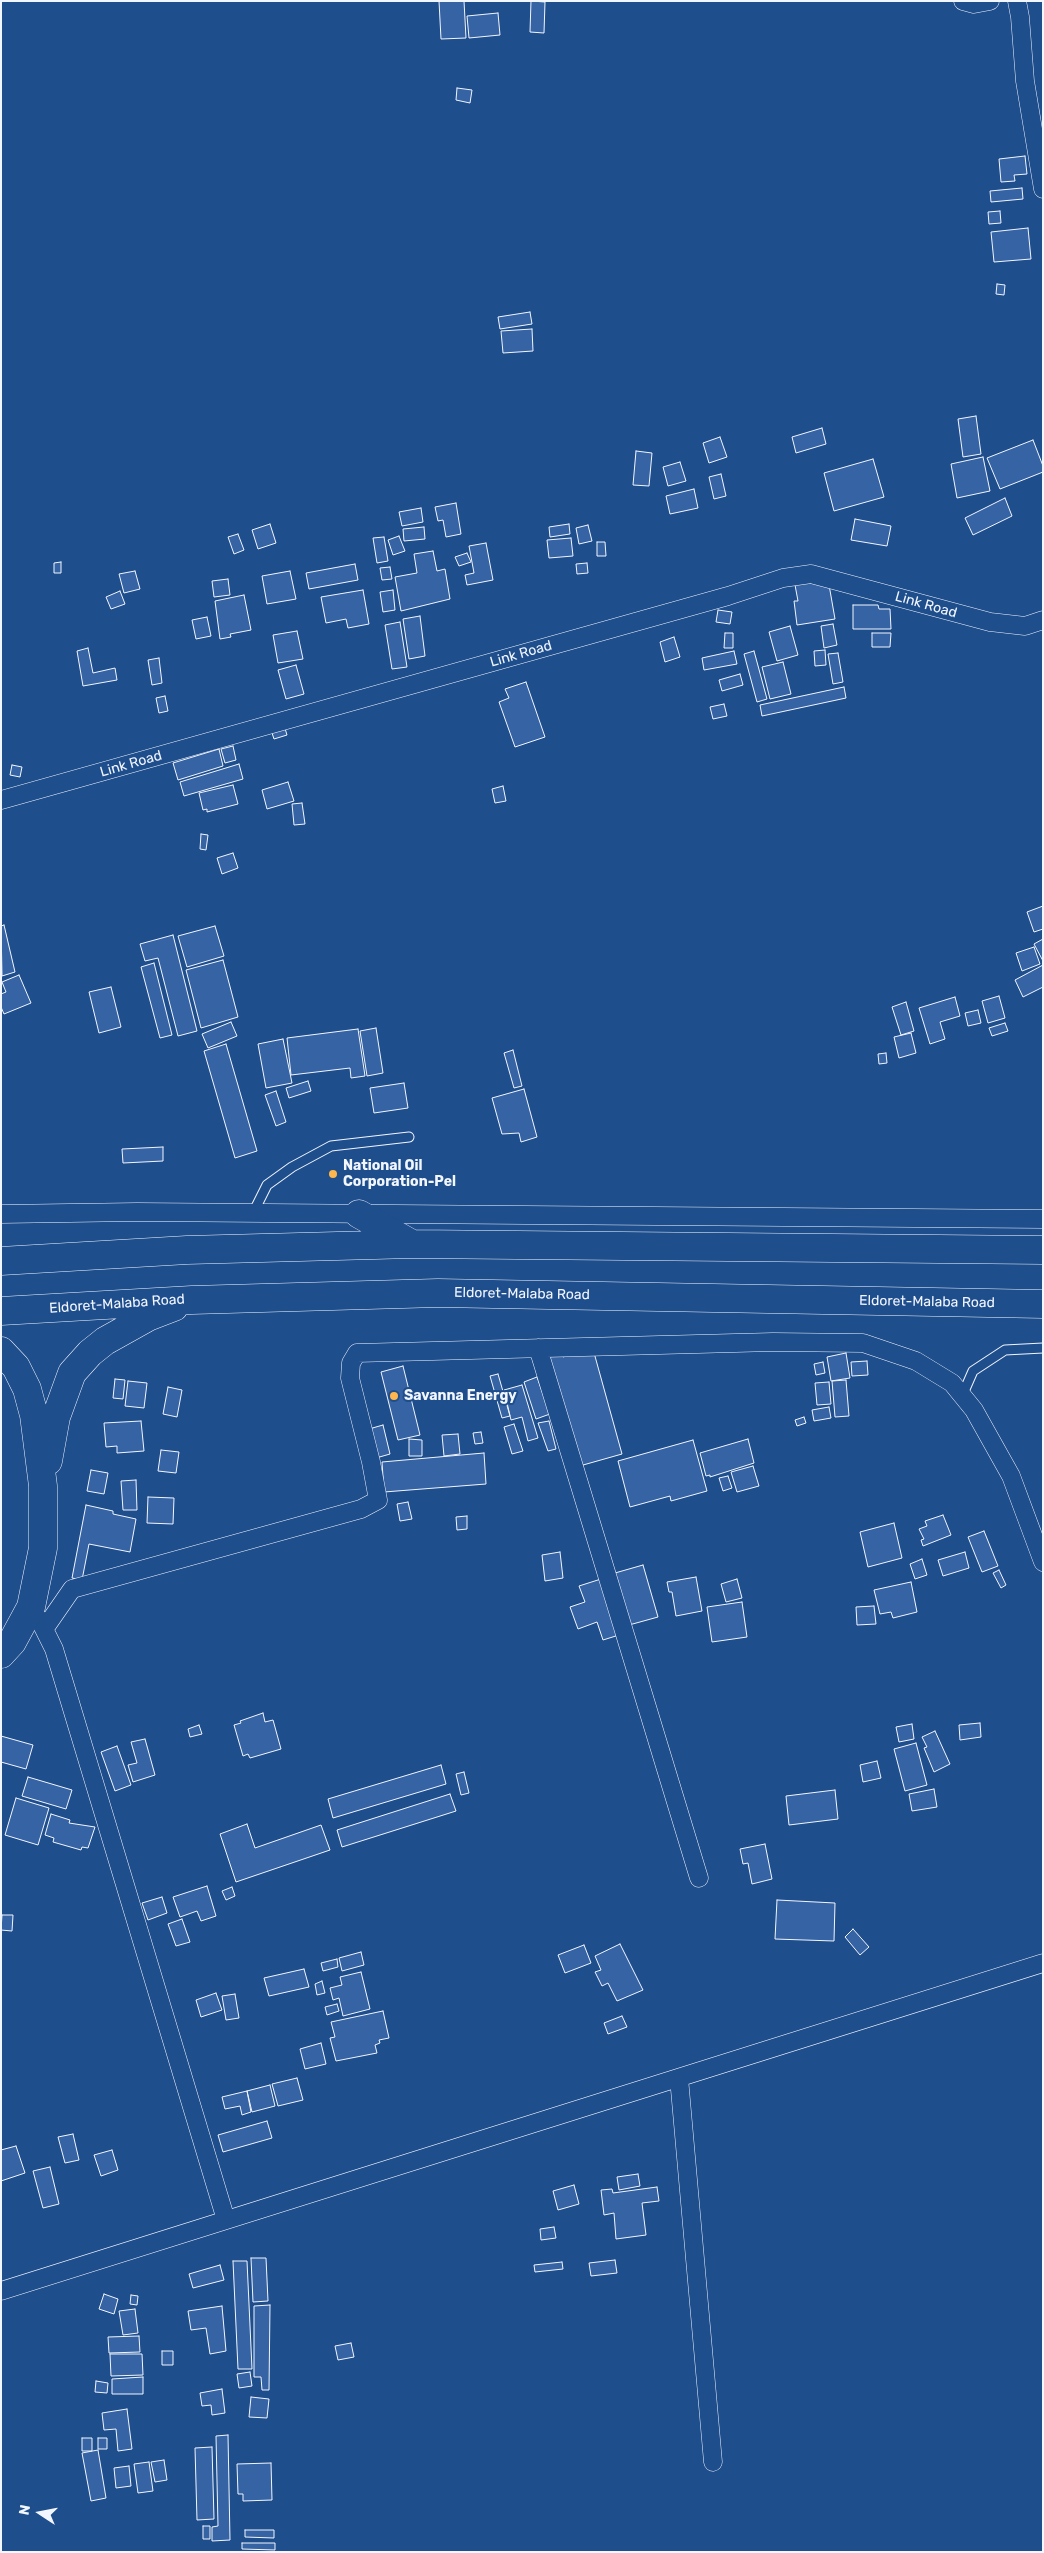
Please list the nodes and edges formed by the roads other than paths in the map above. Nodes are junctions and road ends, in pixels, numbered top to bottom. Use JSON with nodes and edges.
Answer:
{"nodes":[{"id":1,"x":962,"y":1,"type":"edge"},
{"id":2,"x":990,"y":1,"type":"edge"},
{"id":3,"x":1017,"y":1,"type":"edge"},
{"id":4,"x":1043,"y":189,"type":"edge"},
{"id":5,"x":1043,"y":620,"type":"edge"},
{"id":6,"x":1,"y":800,"type":"edge"},
{"id":7,"x":409,"y":1137,"type":"dead end"},
{"id":8,"x":253,"y":1213,"type":"junction"},
{"id":9,"x":1,"y":1214,"type":"edge"},
{"id":10,"x":360,"y":1214,"type":"junction"},
{"id":11,"x":1043,"y":1219,"type":"edge"},
{"id":12,"x":412,"y":1244,"type":"junction"},
{"id":13,"x":1043,"y":1250,"type":"edge"},
{"id":14,"x":1,"y":1261,"type":"edge"},
{"id":15,"x":192,"y":1300,"type":"junction"},
{"id":16,"x":1043,"y":1304,"type":"edge"},
{"id":17,"x":1,"y":1311,"type":"edge"},
{"id":18,"x":538,"y":1348,"type":"junction"},
{"id":19,"x":1043,"y":1348,"type":"edge"},
{"id":20,"x":1,"y":1351,"type":"edge"},
{"id":21,"x":962,"y":1396,"type":"junction"},
{"id":22,"x":43,"y":1486,"type":"junction"},
{"id":23,"x":1043,"y":1562,"type":"edge"},
{"id":24,"x":38,"y":1617,"type":"junction"},
{"id":25,"x":1,"y":1654,"type":"edge"},
{"id":26,"x":699,"y":1878,"type":"dead end"},
{"id":27,"x":1043,"y":1963,"type":"edge"},
{"id":28,"x":679,"y":2078,"type":"junction"},
{"id":29,"x":226,"y":2220,"type":"junction"},
{"id":30,"x":1,"y":2290,"type":"edge"},
{"id":31,"x":713,"y":2462,"type":"dead end"}],
"edges":[{"from":1,"to":2,"type":"street"},
{"from":3,"to":4,"type":"street"},
{"from":5,"to":6,"type":"street","name":"Link Road"},
{"from":7,"to":8,"type":"lane"},
{"from":8,"to":9,"type":"street"},
{"from":8,"to":10,"type":"street"},
{"from":10,"to":11,"type":"street"},
{"from":10,"to":12,"type":"highway"},
{"from":12,"to":13,"type":"highway"},
{"from":12,"to":14,"type":"highway"},
{"from":15,"to":16,"type":"highway","name":"Eldoret-Malaba Road"},
{"from":15,"to":17,"type":"highway","name":"Eldoret-Malaba Road"},
{"from":15,"to":22,"type":"highway"},
{"from":18,"to":21,"type":"street"},
{"from":18,"to":24,"type":"street"},
{"from":18,"to":26,"type":"street"},
{"from":19,"to":21,"type":"lane"},
{"from":20,"to":22,"type":"highway"},
{"from":21,"to":23,"type":"street"},
{"from":22,"to":24,"type":"highway"},
{"from":24,"to":25,"type":"highway"},
{"from":24,"to":29,"type":"street"},
{"from":27,"to":28,"type":"street"},
{"from":28,"to":29,"type":"street"},
{"from":28,"to":31,"type":"street"},
{"from":29,"to":30,"type":"street"}]}
